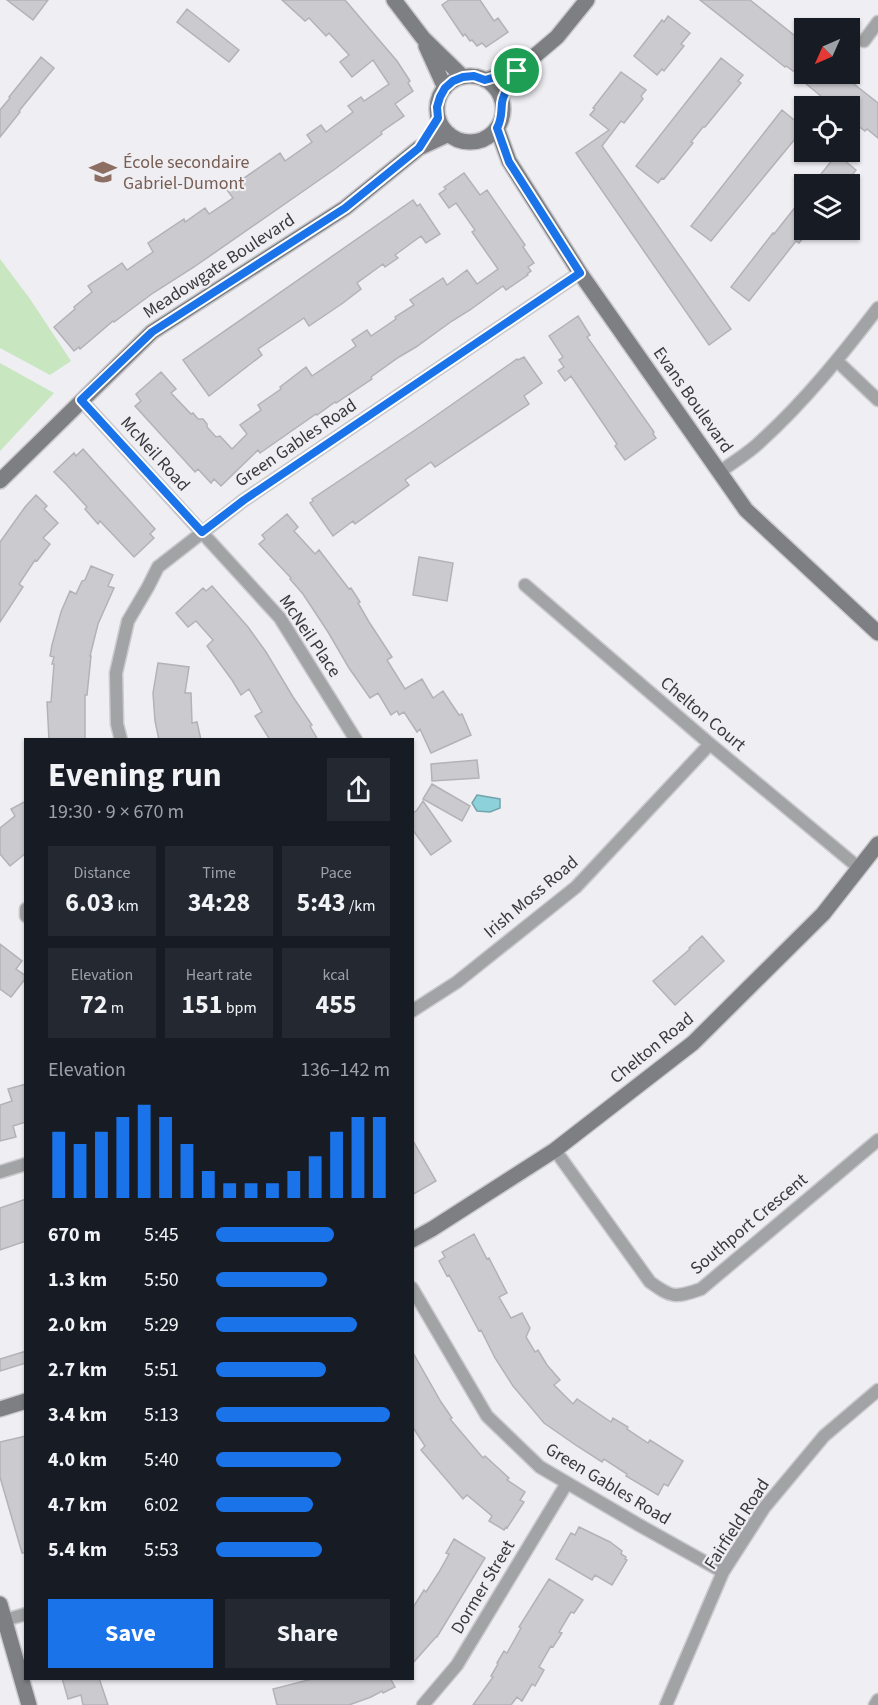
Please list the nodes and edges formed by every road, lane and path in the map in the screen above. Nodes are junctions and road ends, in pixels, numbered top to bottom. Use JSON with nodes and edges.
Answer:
{"nodes":[{"id":1,"x":394,"y":0,"type":"edge"},
{"id":2,"x":587,"y":0,"type":"edge"},
{"id":3,"x":878,"y":22,"type":"edge"},
{"id":4,"x":423,"y":38,"type":"junction"},
{"id":5,"x":864,"y":41,"type":"dead end"},
{"id":6,"x":517,"y":71,"type":"junction"},
{"id":7,"x":463,"y":77,"type":"junction"},
{"id":8,"x":485,"y":80,"type":"junction"},
{"id":9,"x":445,"y":88,"type":"junction"},
{"id":10,"x":502,"y":102,"type":"junction"},
{"id":11,"x":438,"y":118,"type":"junction"},
{"id":12,"x":497,"y":128,"type":"junction"},
{"id":13,"x":449,"y":134,"type":"junction"},
{"id":14,"x":483,"y":139,"type":"junction"},
{"id":15,"x":419,"y":148,"type":"junction"},
{"id":16,"x":509,"y":162,"type":"junction"},
{"id":17,"x":580,"y":273,"type":"junction"},
{"id":18,"x":878,"y":308,"type":"edge"},
{"id":19,"x":837,"y":361,"type":"junction"},
{"id":20,"x":81,"y":400,"type":"junction"},
{"id":21,"x":878,"y":400,"type":"edge"},
{"id":22,"x":720,"y":472,"type":"junction"},
{"id":23,"x":0,"y":481,"type":"edge"},
{"id":24,"x":202,"y":532,"type":"junction"},
{"id":25,"x":525,"y":585,"type":"dead end"},
{"id":26,"x":878,"y":633,"type":"edge"},
{"id":27,"x":120,"y":738,"type":"edge"},
{"id":28,"x":355,"y":738,"type":"edge"},
{"id":29,"x":710,"y":744,"type":"junction"},
{"id":30,"x":878,"y":844,"type":"edge"},
{"id":31,"x":859,"y":868,"type":"junction"},
{"id":32,"x":414,"y":1010,"type":"edge"},
{"id":33,"x":878,"y":1140,"type":"edge"},
{"id":34,"x":555,"y":1150,"type":"junction"},
{"id":35,"x":24,"y":1165,"type":"edge"},
{"id":36,"x":0,"y":1173,"type":"edge"},
{"id":37,"x":414,"y":1238,"type":"edge"},
{"id":38,"x":414,"y":1291,"type":"edge"},
{"id":39,"x":878,"y":1390,"type":"edge"},
{"id":40,"x":24,"y":1402,"type":"edge"},
{"id":41,"x":0,"y":1408,"type":"edge"},
{"id":42,"x":567,"y":1483,"type":"junction"},
{"id":43,"x":723,"y":1572,"type":"junction"},
{"id":44,"x":0,"y":1604,"type":"edge"},
{"id":45,"x":24,"y":1615,"type":"edge"},
{"id":46,"x":5,"y":1620,"type":"junction"},
{"id":47,"x":878,"y":1700,"type":"edge"},
{"id":48,"x":29,"y":1705,"type":"edge"},
{"id":49,"x":423,"y":1705,"type":"edge"},
{"id":50,"x":666,"y":1705,"type":"edge"},
{"id":51,"x":875,"y":1705,"type":"edge"}],
"edges":[{"from":1,"to":4,"type":"street"},
{"from":2,"to":6,"type":"street"},
{"from":3,"to":5,"type":"street"},
{"from":4,"to":7,"type":"street"},
{"from":4,"to":9,"type":"street"},
{"from":6,"to":8,"type":"street"},
{"from":6,"to":10,"type":"street"},
{"from":7,"to":8,"type":"street"},
{"from":7,"to":9,"type":"street"},
{"from":8,"to":10,"type":"street"},
{"from":9,"to":11,"type":"street"},
{"from":10,"to":12,"type":"street"},
{"from":11,"to":13,"type":"street"},
{"from":11,"to":15,"type":"street","name":"Meadowgate Boulevard"},
{"from":12,"to":14,"type":"street"},
{"from":12,"to":16,"type":"street","name":"Evans Boulevard"},
{"from":13,"to":14,"type":"street"},
{"from":13,"to":15,"type":"street","name":"Meadowgate Boulevard"},
{"from":14,"to":16,"type":"street","name":"Evans Boulevard"},
{"from":15,"to":20,"type":"street","name":"Meadowgate Boulevard"},
{"from":16,"to":17,"type":"street","name":"Evans Boulevard"},
{"from":17,"to":22,"type":"street","name":"Evans Boulevard"},
{"from":17,"to":24,"type":"street","name":"Green Gables Road"},
{"from":18,"to":19,"type":"street"},
{"from":19,"to":21,"type":"street"},
{"from":19,"to":22,"type":"street"},
{"from":20,"to":23,"type":"street","name":"Meadowgate Boulevard"},
{"from":20,"to":24,"type":"street","name":"McNeil Road"},
{"from":22,"to":26,"type":"street","name":"Evans Boulevard"},
{"from":24,"to":27,"type":"street","name":"Green Gables Road"},
{"from":24,"to":28,"type":"street","name":"McNeil Place"},
{"from":25,"to":29,"type":"street","name":"Chelton Court"},
{"from":29,"to":31,"type":"street","name":"Chelton Court"},
{"from":29,"to":32,"type":"street","name":"Irish Moss Road"},
{"from":30,"to":31,"type":"street","name":"Chelton Road"},
{"from":31,"to":34,"type":"street","name":"Chelton Road"},
{"from":33,"to":34,"type":"street","name":"Southport Crescent"},
{"from":34,"to":37,"type":"street","name":"Chelton Road"},
{"from":35,"to":36,"type":"street"},
{"from":38,"to":42,"type":"street","name":"Green Gables Road"},
{"from":39,"to":43,"type":"street","name":"Fairfield Road"},
{"from":40,"to":41,"type":"street"},
{"from":42,"to":43,"type":"street","name":"Green Gables Road"},
{"from":42,"to":49,"type":"street","name":"Dormer Street"},
{"from":43,"to":50,"type":"street","name":"Fairfield Road"},
{"from":44,"to":46,"type":"street"},
{"from":45,"to":46,"type":"street"},
{"from":46,"to":48,"type":"street"},
{"from":47,"to":51,"type":"street"}]}
